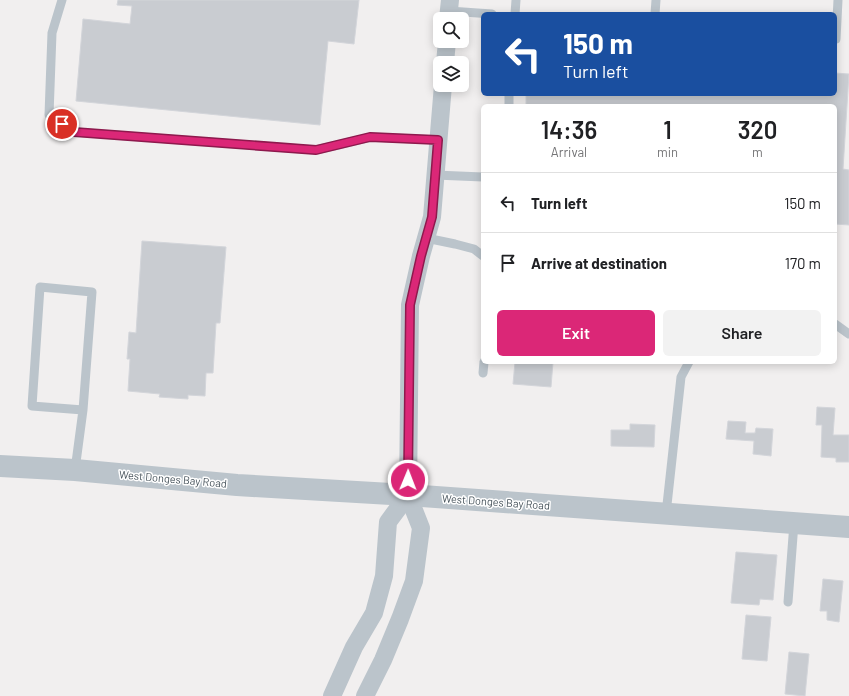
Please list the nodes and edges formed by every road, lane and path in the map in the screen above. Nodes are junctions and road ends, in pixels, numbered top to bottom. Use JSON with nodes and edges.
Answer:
{"nodes":[{"id":1,"x":62,"y":0,"type":"edge"},
{"id":2,"x":516,"y":0,"type":"edge"},
{"id":3,"x":656,"y":0,"type":"edge"},
{"id":4,"x":838,"y":0,"type":"edge"},
{"id":5,"x":449,"y":10,"type":"edge"},
{"id":6,"x":515,"y":12,"type":"edge"},
{"id":7,"x":655,"y":12,"type":"edge"},
{"id":8,"x":481,"y":13,"type":"edge"},
{"id":9,"x":837,"y":20,"type":"edge"},
{"id":10,"x":442,"y":92,"type":"edge"},
{"id":11,"x":438,"y":140,"type":"junction"},
{"id":12,"x":435,"y":175,"type":"junction"},
{"id":13,"x":481,"y":177,"type":"edge"},
{"id":14,"x":426,"y":238,"type":"junction"},
{"id":15,"x":481,"y":254,"type":"edge"},
{"id":16,"x":837,"y":325,"type":"edge"},
{"id":17,"x":849,"y":334,"type":"edge"},
{"id":18,"x":484,"y":364,"type":"edge"},
{"id":19,"x":687,"y":364,"type":"edge"},
{"id":20,"x":483,"y":373,"type":"dead end"},
{"id":21,"x":83,"y":410,"type":"junction"},
{"id":22,"x":0,"y":466,"type":"edge"},
{"id":23,"x":75,"y":470,"type":"junction"},
{"id":24,"x":408,"y":495,"type":"junction"},
{"id":25,"x":666,"y":514,"type":"junction"},
{"id":26,"x":794,"y":523,"type":"junction"},
{"id":27,"x":849,"y":527,"type":"edge"},
{"id":28,"x":788,"y":602,"type":"dead end"},
{"id":29,"x":332,"y":696,"type":"edge"},
{"id":30,"x":365,"y":696,"type":"edge"}],
"edges":[{"from":1,"to":11,"type":"lane"},
{"from":2,"to":6,"type":"lane"},
{"from":3,"to":7,"type":"lane"},
{"from":4,"to":9,"type":"lane"},
{"from":5,"to":8,"type":"lane"},
{"from":10,"to":11,"type":"street"},
{"from":11,"to":12,"type":"street"},
{"from":12,"to":13,"type":"lane"},
{"from":12,"to":14,"type":"street"},
{"from":14,"to":15,"type":"lane"},
{"from":14,"to":24,"type":"street"},
{"from":16,"to":17,"type":"lane"},
{"from":18,"to":20,"type":"lane"},
{"from":19,"to":25,"type":"lane"},
{"from":21,"to":21,"type":"lane"},
{"from":21,"to":23,"type":"lane"},
{"from":22,"to":23,"type":"street","name":"West Donges Bay Road"},
{"from":23,"to":24,"type":"street","name":"West Donges Bay Road"},
{"from":24,"to":25,"type":"street","name":"West Donges Bay Road"},
{"from":24,"to":29,"type":"street"},
{"from":24,"to":30,"type":"street"},
{"from":25,"to":26,"type":"street","name":"West Donges Bay Road"},
{"from":26,"to":27,"type":"street","name":"West Donges Bay Road"},
{"from":26,"to":28,"type":"lane"}]}
